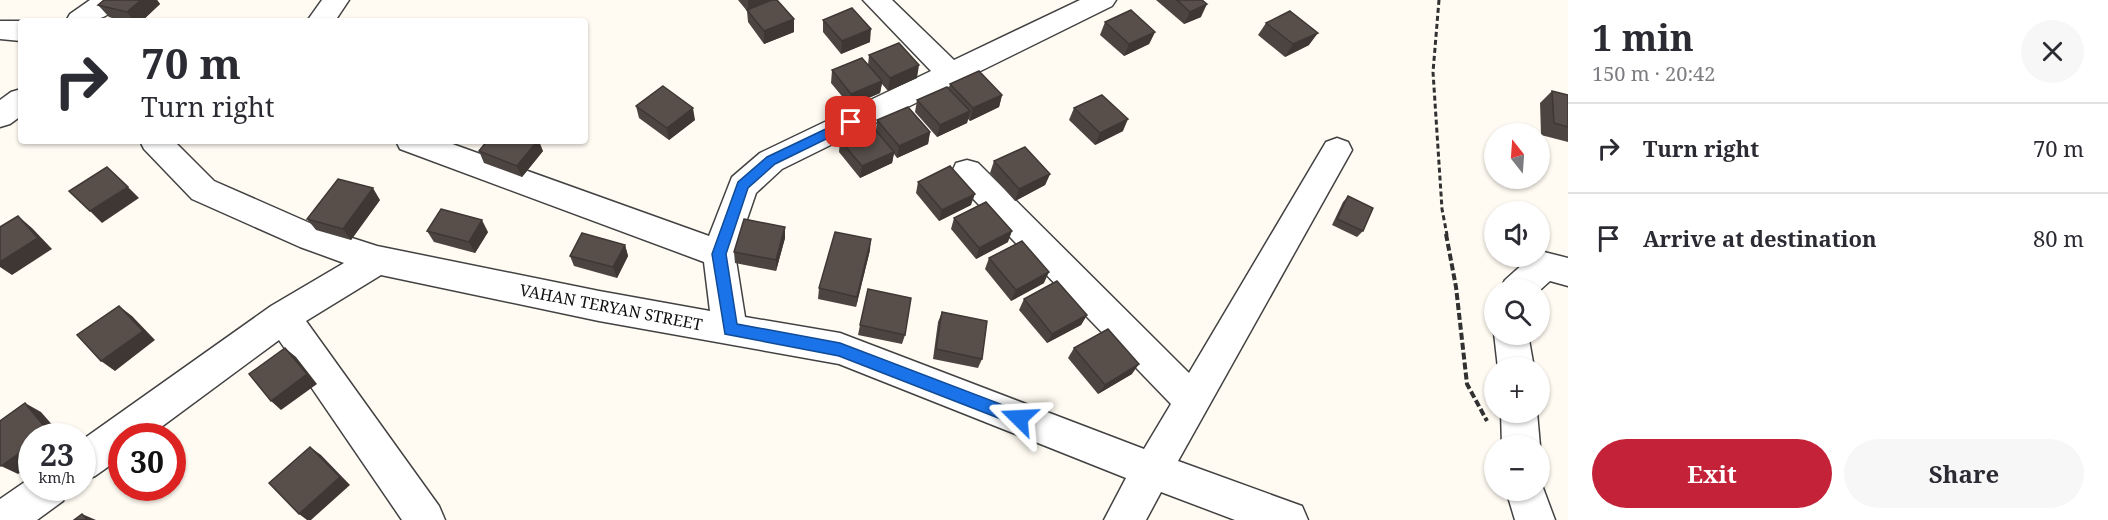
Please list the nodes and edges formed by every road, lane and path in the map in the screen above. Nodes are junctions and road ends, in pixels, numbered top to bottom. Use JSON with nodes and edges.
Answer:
{"nodes":[{"id":1,"x":108,"y":0,"type":"edge"},
{"id":2,"x":336,"y":0,"type":"edge"},
{"id":3,"x":876,"y":0,"type":"edge"},
{"id":4,"x":1103,"y":0,"type":"edge"},
{"id":5,"x":1439,"y":0,"type":"edge"},
{"id":6,"x":84,"y":18,"type":"edge"},
{"id":7,"x":323,"y":18,"type":"edge"},
{"id":8,"x":0,"y":30,"type":"edge"},
{"id":9,"x":18,"y":31,"type":"edge"},
{"id":10,"x":951,"y":74,"type":"junction"},
{"id":11,"x":18,"y":102,"type":"edge"},
{"id":12,"x":0,"y":116,"type":"edge"},
{"id":13,"x":163,"y":144,"type":"edge"},
{"id":14,"x":419,"y":144,"type":"edge"},
{"id":15,"x":1337,"y":150,"type":"dead end"},
{"id":16,"x":967,"y":172,"type":"dead end"},
{"id":17,"x":719,"y":254,"type":"junction"},
{"id":18,"x":377,"y":260,"type":"junction"},
{"id":19,"x":1568,"y":272,"type":"edge"},
{"id":20,"x":1529,"y":279,"type":"edge"},
{"id":21,"x":283,"y":317,"type":"junction"},
{"id":22,"x":730,"y":330,"type":"junction"},
{"id":23,"x":1484,"y":400,"type":"edge"},
{"id":24,"x":1192,"y":401,"type":"junction"},
{"id":25,"x":96,"y":453,"type":"edge"},
{"id":26,"x":1153,"y":470,"type":"junction"},
{"id":27,"x":31,"y":501,"type":"edge"},
{"id":28,"x":1529,"y":501,"type":"edge"},
{"id":29,"x":4,"y":520,"type":"edge"},
{"id":30,"x":425,"y":520,"type":"edge"},
{"id":31,"x":1124,"y":520,"type":"edge"},
{"id":32,"x":1288,"y":520,"type":"edge"},
{"id":33,"x":1535,"y":520,"type":"edge"}],
"edges":[{"from":1,"to":6,"type":"street"},
{"from":2,"to":7,"type":"street"},
{"from":3,"to":10,"type":"street"},
{"from":4,"to":10,"type":"street"},
{"from":5,"to":23,"type":"path"},
{"from":8,"to":9,"type":"street"},
{"from":10,"to":17,"type":"street"},
{"from":11,"to":12,"type":"street"},
{"from":13,"to":18,"type":"street","name":"VAHAN TERYAN STREET"},
{"from":14,"to":17,"type":"street"},
{"from":15,"to":24,"type":"street"},
{"from":16,"to":24,"type":"street"},
{"from":17,"to":22,"type":"street"},
{"from":18,"to":21,"type":"street"},
{"from":18,"to":22,"type":"street","name":"VAHAN TERYAN STREET"},
{"from":19,"to":20,"type":"street"},
{"from":21,"to":25,"type":"street"},
{"from":21,"to":30,"type":"street"},
{"from":22,"to":26,"type":"street","name":"VAHAN TERYAN STREET"},
{"from":24,"to":26,"type":"street"},
{"from":26,"to":31,"type":"street"},
{"from":26,"to":32,"type":"street","name":"VAHAN TERYAN STREET"},
{"from":27,"to":29,"type":"street"},
{"from":28,"to":33,"type":"street"}]}
